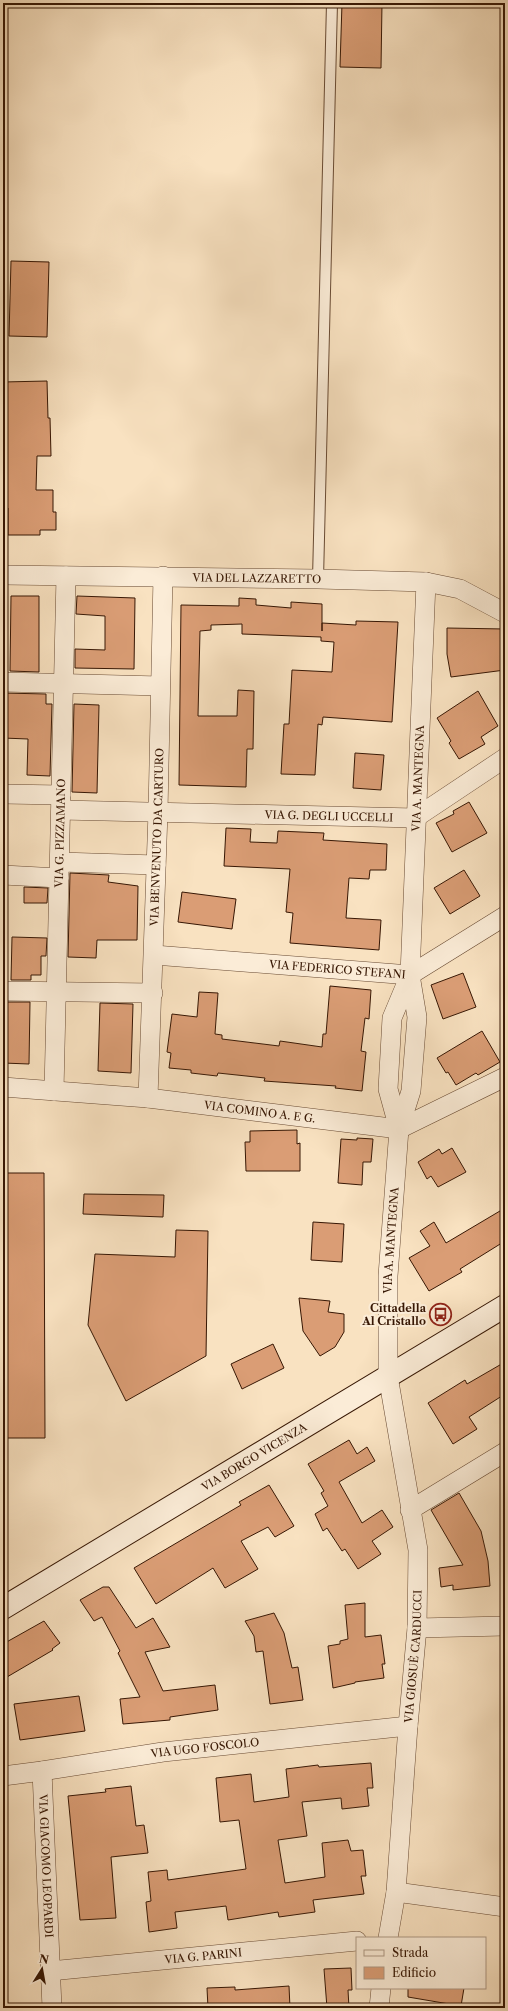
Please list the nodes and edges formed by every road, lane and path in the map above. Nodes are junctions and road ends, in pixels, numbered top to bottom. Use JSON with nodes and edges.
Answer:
{"nodes":[{"id":1,"x":332,"y":3,"type":"edge"},
{"id":2,"x":3,"y":575,"type":"edge"},
{"id":3,"x":66,"y":576,"type":"junction"},
{"id":4,"x":163,"y":576,"type":"junction"},
{"id":5,"x":318,"y":578,"type":"junction"},
{"id":6,"x":426,"y":582,"type":"junction"},
{"id":7,"x":505,"y":613,"type":"edge"},
{"id":8,"x":3,"y":682,"type":"edge"},
{"id":9,"x":63,"y":683,"type":"junction"},
{"id":10,"x":160,"y":686,"type":"junction"},
{"id":11,"x":505,"y":758,"type":"edge"},
{"id":12,"x":3,"y":794,"type":"edge"},
{"id":13,"x":61,"y":802,"type":"junction"},
{"id":14,"x":158,"y":812,"type":"junction"},
{"id":15,"x":415,"y":818,"type":"junction"},
{"id":16,"x":156,"y":865,"type":"junction"},
{"id":17,"x":59,"y":870,"type":"junction"},
{"id":18,"x":3,"y":875,"type":"edge"},
{"id":19,"x":505,"y":916,"type":"edge"},
{"id":20,"x":154,"y":955,"type":"junction"},
{"id":21,"x":410,"y":975,"type":"junction"},
{"id":22,"x":3,"y":991,"type":"edge"},
{"id":23,"x":57,"y":992,"type":"junction"},
{"id":24,"x":153,"y":993,"type":"junction"},
{"id":25,"x":505,"y":1077,"type":"edge"},
{"id":26,"x":3,"y":1087,"type":"edge"},
{"id":27,"x":54,"y":1091,"type":"junction"},
{"id":28,"x":148,"y":1098,"type":"junction"},
{"id":29,"x":399,"y":1129,"type":"junction"},
{"id":30,"x":505,"y":1306,"type":"edge"},
{"id":31,"x":388,"y":1376,"type":"junction"},
{"id":32,"x":505,"y":1452,"type":"edge"},
{"id":33,"x":410,"y":1510,"type":"junction"},
{"id":34,"x":3,"y":1608,"type":"edge"},
{"id":35,"x":505,"y":1626,"type":"edge"},
{"id":36,"x":417,"y":1628,"type":"junction"},
{"id":37,"x":408,"y":1726,"type":"junction"},
{"id":38,"x":42,"y":1771,"type":"junction"},
{"id":39,"x":3,"y":1776,"type":"edge"},
{"id":40,"x":396,"y":1892,"type":"junction"},
{"id":41,"x":505,"y":1907,"type":"edge"},
{"id":42,"x":388,"y":1937,"type":"edge"},
{"id":43,"x":356,"y":1941,"type":"edge"},
{"id":44,"x":50,"y":1971,"type":"junction"},
{"id":45,"x":381,"y":1989,"type":"edge"},
{"id":46,"x":52,"y":2008,"type":"edge"},
{"id":47,"x":379,"y":2008,"type":"edge"}],
"edges":[{"from":1,"to":5,"type":"lane"},
{"from":2,"to":3,"type":"street","name":"VIA DEL LAZZARETTO"},
{"from":3,"to":4,"type":"street","name":"VIA DEL LAZZARETTO"},
{"from":3,"to":9,"type":"street","name":"VIA G. PIZZAMANO"},
{"from":4,"to":5,"type":"street","name":"VIA DEL LAZZARETTO"},
{"from":4,"to":10,"type":"street","name":"VIA BENVENUTO DA CARTURO"},
{"from":5,"to":6,"type":"street","name":"VIA DEL LAZZARETTO"},
{"from":6,"to":7,"type":"street","name":"VIA DEL LAZZARETTO"},
{"from":6,"to":15,"type":"street","name":"VIA A. MANTEGNA"},
{"from":8,"to":9,"type":"street"},
{"from":9,"to":10,"type":"street"},
{"from":9,"to":13,"type":"street","name":"VIA G. PIZZAMANO"},
{"from":10,"to":14,"type":"street","name":"VIA BENVENUTO DA CARTURO"},
{"from":11,"to":15,"type":"street"},
{"from":12,"to":13,"type":"street","name":"VIA G. DEGLI UCCELLI"},
{"from":13,"to":14,"type":"street","name":"VIA G. DEGLI UCCELLI"},
{"from":13,"to":17,"type":"street","name":"VIA G. PIZZAMANO"},
{"from":14,"to":15,"type":"street","name":"VIA G. DEGLI UCCELLI"},
{"from":14,"to":16,"type":"street","name":"VIA BENVENUTO DA CARTURO"},
{"from":15,"to":21,"type":"street","name":"VIA A. MANTEGNA"},
{"from":16,"to":17,"type":"street"},
{"from":16,"to":20,"type":"street","name":"VIA BENVENUTO DA CARTURO"},
{"from":17,"to":18,"type":"street"},
{"from":17,"to":23,"type":"street","name":"VIA G. PIZZAMANO"},
{"from":19,"to":21,"type":"street","name":"VIA FEDERICO STEFANI"},
{"from":20,"to":21,"type":"street","name":"VIA FEDERICO STEFANI"},
{"from":20,"to":24,"type":"street","name":"VIA BENVENUTO DA CARTURO"},
{"from":21,"to":29,"type":"street","name":"VIA A. MANTEGNA"},
{"from":21,"to":29,"type":"street","name":"VIA A. MANTEGNA"},
{"from":22,"to":23,"type":"street"},
{"from":23,"to":24,"type":"street"},
{"from":23,"to":27,"type":"street","name":"VIA G. PIZZAMANO"},
{"from":24,"to":28,"type":"street","name":"VIA BENVENUTO DA CARTURO"},
{"from":25,"to":29,"type":"street"},
{"from":26,"to":27,"type":"street","name":"VIA COMINO A. E G."},
{"from":27,"to":28,"type":"street","name":"VIA COMINO A. E G."},
{"from":28,"to":29,"type":"street","name":"VIA COMINO A. E G."},
{"from":29,"to":31,"type":"street","name":"VIA A. MANTEGNA"},
{"from":30,"to":31,"type":"street","name":"VIA BORGO VICENZA"},
{"from":31,"to":33,"type":"street","name":"VIA GIOSUÈ CARDUCCI"},
{"from":31,"to":34,"type":"street","name":"VIA BORGO VICENZA"},
{"from":32,"to":33,"type":"street"},
{"from":33,"to":36,"type":"street","name":"VIA GIOSUÈ CARDUCCI"},
{"from":35,"to":36,"type":"street"},
{"from":36,"to":37,"type":"street","name":"VIA GIOSUÈ CARDUCCI"},
{"from":37,"to":38,"type":"street","name":"VIA UGO FOSCOLO"},
{"from":37,"to":40,"type":"street","name":"VIA GIOSUÈ CARDUCCI"},
{"from":38,"to":39,"type":"street","name":"VIA UGO FOSCOLO"},
{"from":38,"to":44,"type":"street","name":"VIA GIACOMO LEOPARDI"},
{"from":40,"to":41,"type":"street"},
{"from":40,"to":42,"type":"street","name":"VIA GIOSUÈ CARDUCCI"},
{"from":43,"to":44,"type":"street","name":"VIA G. PARINI"},
{"from":44,"to":46,"type":"street","name":"VIA GIACOMO LEOPARDI"},
{"from":45,"to":47,"type":"street"}]}
